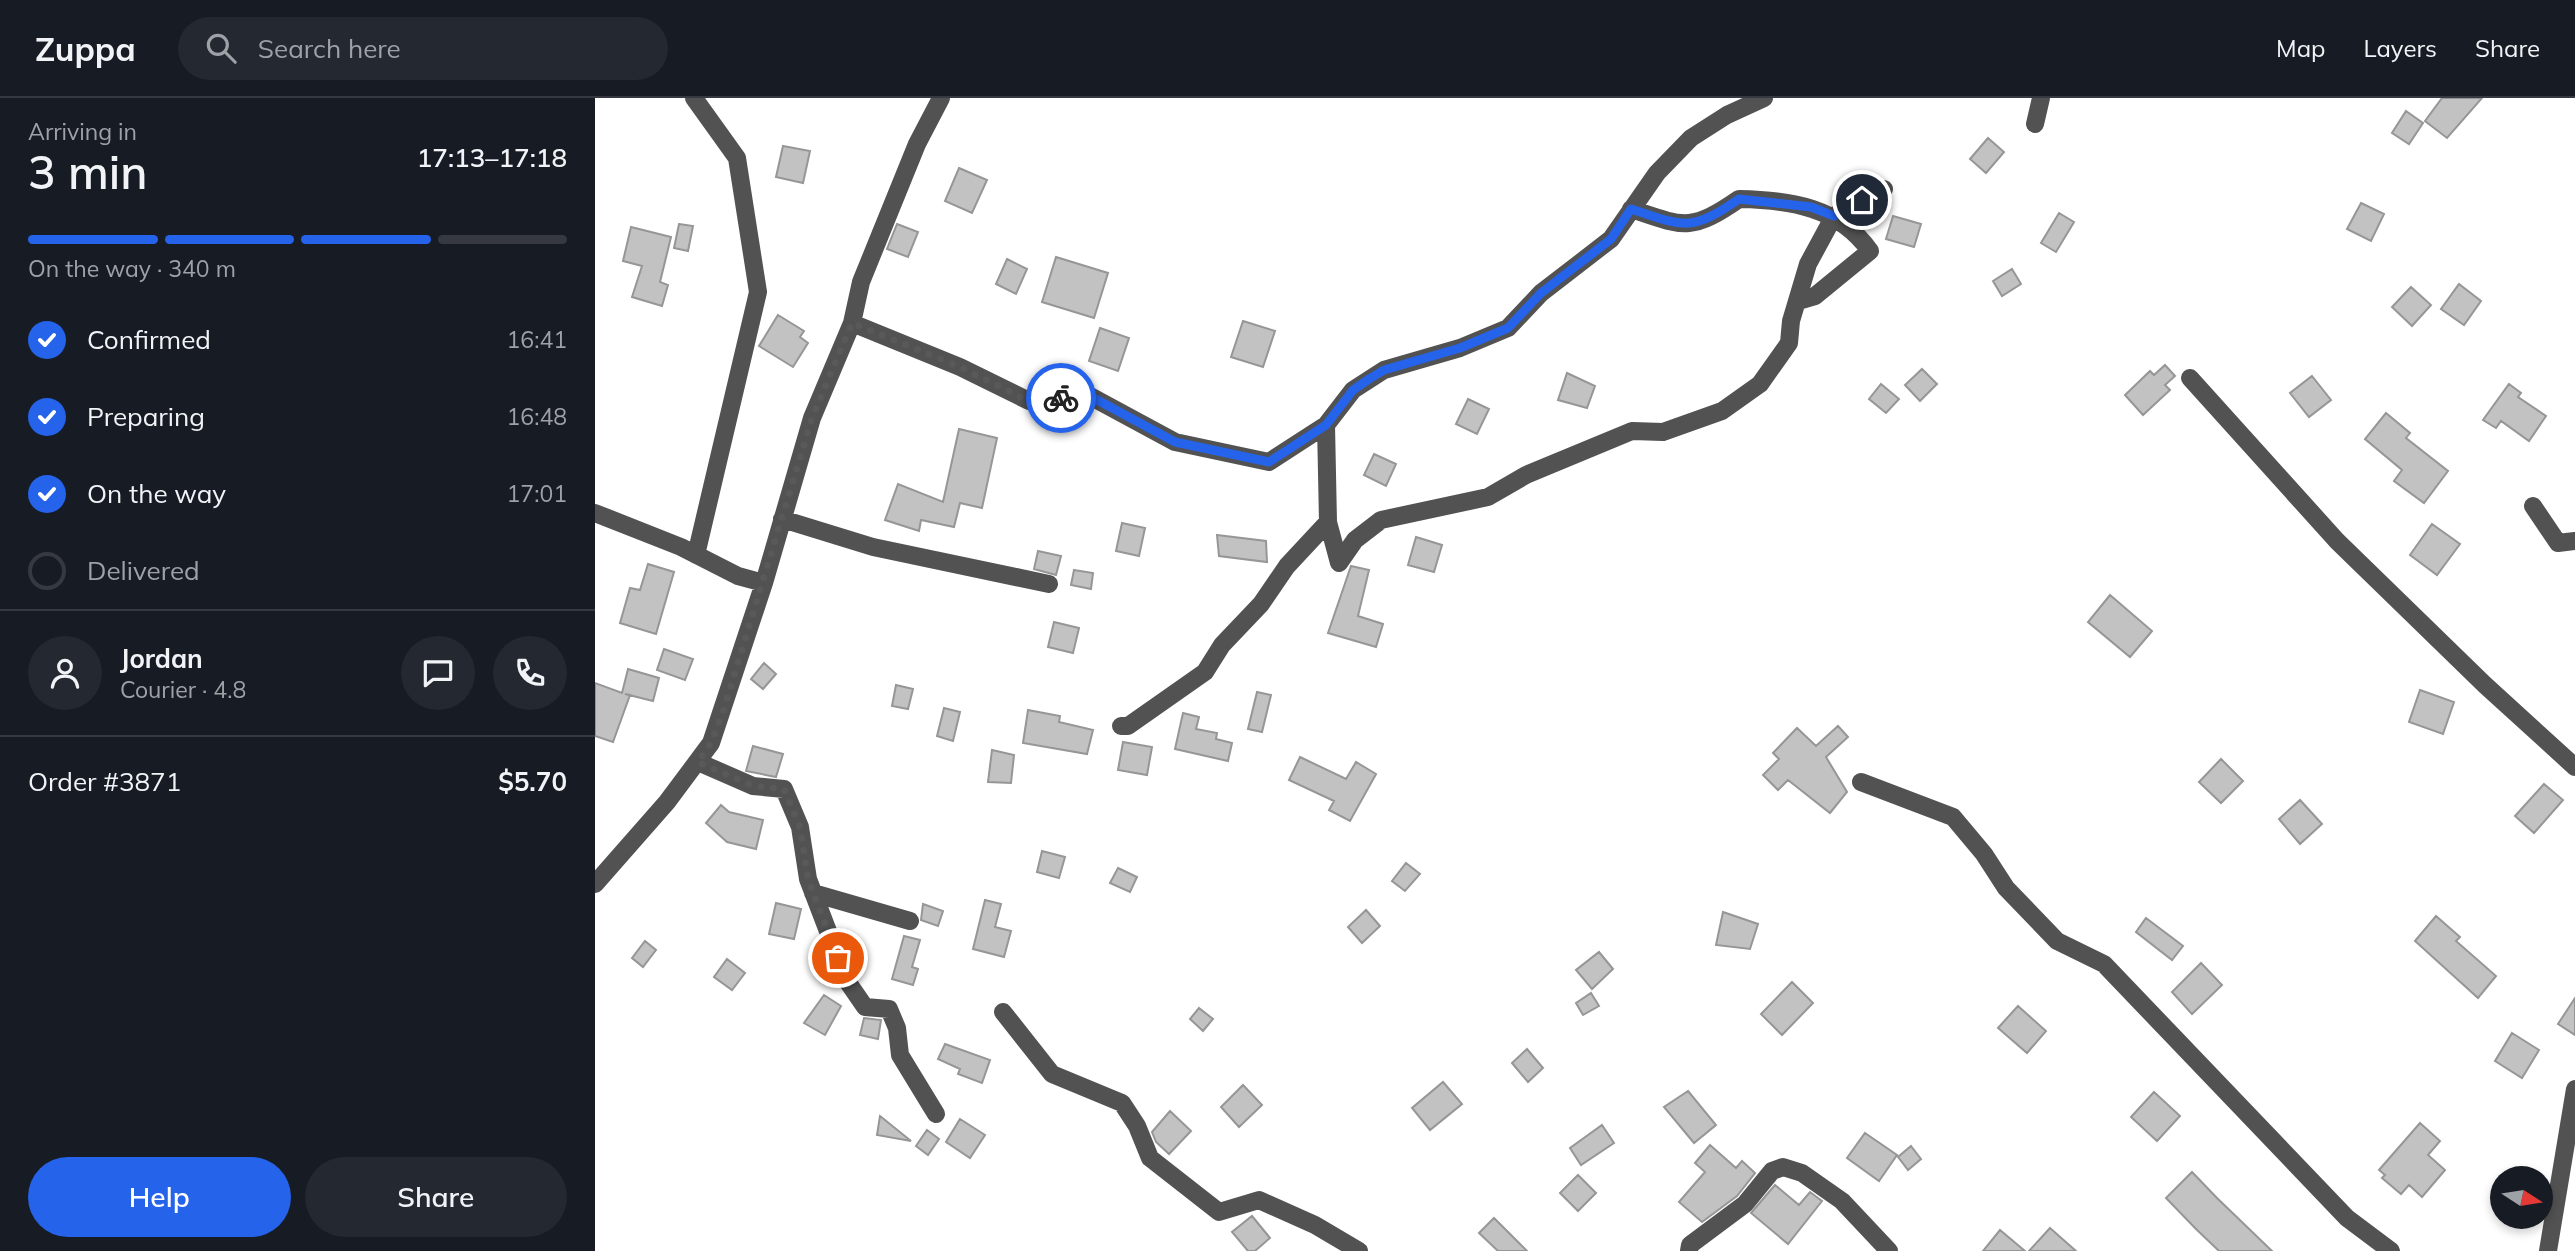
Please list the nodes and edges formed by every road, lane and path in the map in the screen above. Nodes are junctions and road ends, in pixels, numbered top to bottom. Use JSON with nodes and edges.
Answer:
{"nodes":[{"id":1,"x":694,"y":98,"type":"edge"},
{"id":2,"x":941,"y":98,"type":"edge"},
{"id":3,"x":1764,"y":98,"type":"edge"},
{"id":4,"x":2041,"y":98,"type":"edge"},
{"id":5,"x":2035,"y":124,"type":"dead end"},
{"id":6,"x":1884,"y":189,"type":"dead end"},
{"id":7,"x":1631,"y":209,"type":"junction"},
{"id":8,"x":1834,"y":216,"type":"junction"},
{"id":9,"x":1798,"y":302,"type":"junction"},
{"id":10,"x":852,"y":323,"type":"junction"},
{"id":11,"x":2190,"y":378,"type":"dead end"},
{"id":12,"x":1326,"y":425,"type":"junction"},
{"id":13,"x":2533,"y":506,"type":"dead end"},
{"id":14,"x":595,"y":513,"type":"edge"},
{"id":15,"x":782,"y":519,"type":"junction"},
{"id":16,"x":1328,"y":522,"type":"junction"},
{"id":17,"x":2575,"y":541,"type":"edge"},
{"id":18,"x":696,"y":555,"type":"junction"},
{"id":19,"x":764,"y":583,"type":"junction"},
{"id":20,"x":1049,"y":584,"type":"dead end"},
{"id":21,"x":1121,"y":726,"type":"dead end"},
{"id":22,"x":698,"y":762,"type":"junction"},
{"id":23,"x":2575,"y":767,"type":"edge"},
{"id":24,"x":1861,"y":782,"type":"dead end"},
{"id":25,"x":595,"y":884,"type":"edge"},
{"id":26,"x":813,"y":893,"type":"junction"},
{"id":27,"x":910,"y":921,"type":"dead end"},
{"id":28,"x":1003,"y":1012,"type":"dead end"},
{"id":29,"x":2575,"y":1089,"type":"edge"},
{"id":30,"x":936,"y":1114,"type":"dead end"},
{"id":31,"x":1360,"y":1251,"type":"edge"},
{"id":32,"x":1689,"y":1251,"type":"edge"},
{"id":33,"x":1889,"y":1251,"type":"edge"},
{"id":34,"x":2391,"y":1251,"type":"edge"},
{"id":35,"x":2548,"y":1251,"type":"edge"}],
"edges":[{"from":1,"to":18,"type":"street"},
{"from":2,"to":10,"type":"street"},
{"from":3,"to":7,"type":"street"},
{"from":4,"to":5,"type":"street"},
{"from":6,"to":8,"type":"street"},
{"from":7,"to":8,"type":"street"},
{"from":7,"to":12,"type":"street"},
{"from":8,"to":9,"type":"street"},
{"from":8,"to":9,"type":"street"},
{"from":9,"to":16,"type":"street"},
{"from":10,"to":12,"type":"street"},
{"from":10,"to":15,"type":"street"},
{"from":11,"to":23,"type":"street"},
{"from":12,"to":16,"type":"street"},
{"from":13,"to":17,"type":"street"},
{"from":14,"to":18,"type":"street"},
{"from":15,"to":19,"type":"street"},
{"from":15,"to":20,"type":"street"},
{"from":16,"to":21,"type":"street"},
{"from":18,"to":19,"type":"street"},
{"from":19,"to":22,"type":"street"},
{"from":22,"to":25,"type":"street"},
{"from":22,"to":26,"type":"street"},
{"from":24,"to":34,"type":"street"},
{"from":26,"to":27,"type":"street"},
{"from":26,"to":30,"type":"street"},
{"from":28,"to":31,"type":"street"},
{"from":29,"to":35,"type":"street"},
{"from":32,"to":33,"type":"street"}]}
